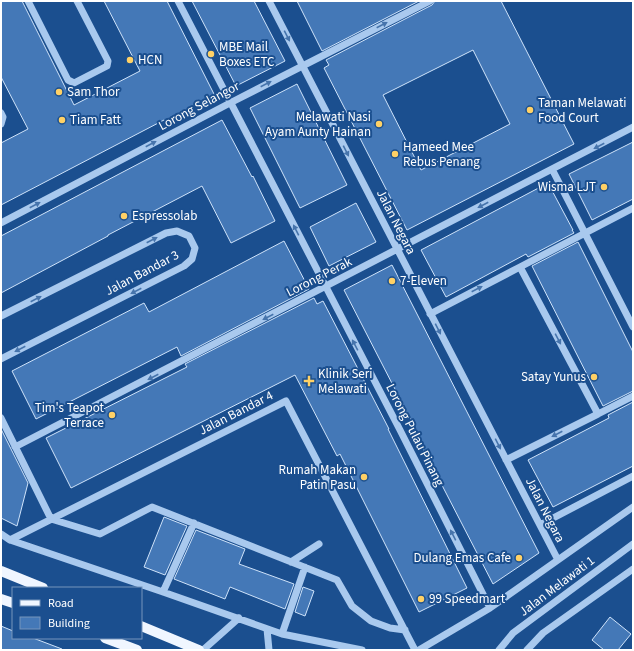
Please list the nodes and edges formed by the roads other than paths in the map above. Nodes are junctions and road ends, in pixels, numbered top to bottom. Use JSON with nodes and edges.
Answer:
{"nodes":[{"id":1,"x":28,"y":1,"type":"edge"},
{"id":2,"x":77,"y":1,"type":"edge"},
{"id":3,"x":178,"y":1,"type":"edge"},
{"id":4,"x":269,"y":1,"type":"edge"},
{"id":5,"x":430,"y":1,"type":"edge"},
{"id":6,"x":302,"y":66,"type":"junction"},
{"id":7,"x":230,"y":103,"type":"junction"},
{"id":8,"x":1,"y":113,"type":"edge"},
{"id":9,"x":1,"y":124,"type":"edge"},
{"id":10,"x":633,"y":127,"type":"edge"},
{"id":11,"x":552,"y":169,"type":"junction"},
{"id":12,"x":633,"y":208,"type":"edge"},
{"id":13,"x":1,"y":223,"type":"edge"},
{"id":14,"x":584,"y":232,"type":"junction"},
{"id":15,"x":397,"y":250,"type":"junction"},
{"id":16,"x":520,"y":267,"type":"junction"},
{"id":17,"x":325,"y":287,"type":"junction"},
{"id":18,"x":430,"y":314,"type":"junction"},
{"id":19,"x":1,"y":316,"type":"edge"},
{"id":20,"x":633,"y":327,"type":"edge"},
{"id":21,"x":1,"y":359,"type":"edge"},
{"id":22,"x":633,"y":396,"type":"edge"},
{"id":23,"x":598,"y":414,"type":"junction"},
{"id":24,"x":1,"y":418,"type":"edge"},
{"id":25,"x":15,"y":447,"type":"junction"},
{"id":26,"x":506,"y":460,"type":"junction"},
{"id":27,"x":633,"y":476,"type":"edge"},
{"id":28,"x":633,"y":507,"type":"edge"},
{"id":29,"x":51,"y":519,"type":"junction"},
{"id":30,"x":194,"y":523,"type":"junction"},
{"id":31,"x":540,"y":525,"type":"junction"},
{"id":32,"x":1,"y":534,"type":"edge"},
{"id":33,"x":10,"y":540,"type":"junction"},
{"id":34,"x":319,"y":544,"type":"dead end"},
{"id":35,"x":633,"y":544,"type":"edge"},
{"id":36,"x":558,"y":560,"type":"junction"},
{"id":37,"x":291,"y":562,"type":"junction"},
{"id":38,"x":305,"y":567,"type":"junction"},
{"id":39,"x":633,"y":569,"type":"edge"},
{"id":40,"x":1,"y":571,"type":"edge"},
{"id":41,"x":41,"y":587,"type":"edge"},
{"id":42,"x":163,"y":592,"type":"junction"},
{"id":43,"x":1,"y":599,"type":"edge"},
{"id":44,"x":12,"y":603,"type":"edge"},
{"id":45,"x":490,"y":608,"type":"junction"},
{"id":46,"x":238,"y":618,"type":"junction"},
{"id":47,"x":142,"y":626,"type":"edge"},
{"id":48,"x":267,"y":629,"type":"junction"},
{"id":49,"x":405,"y":630,"type":"junction"},
{"id":50,"x":282,"y":634,"type":"junction"},
{"id":51,"x":108,"y":639,"type":"edge"},
{"id":52,"x":179,"y":640,"type":"junction"},
{"id":53,"x":135,"y":650,"type":"edge"},
{"id":54,"x":187,"y":650,"type":"edge"},
{"id":55,"x":200,"y":650,"type":"edge"},
{"id":56,"x":203,"y":650,"type":"edge"},
{"id":57,"x":269,"y":650,"type":"edge"},
{"id":58,"x":362,"y":650,"type":"edge"},
{"id":59,"x":415,"y":650,"type":"edge"},
{"id":60,"x":419,"y":650,"type":"edge"},
{"id":61,"x":499,"y":650,"type":"edge"},
{"id":62,"x":527,"y":650,"type":"edge"}],
"edges":[{"from":1,"to":2,"type":"street"},
{"from":3,"to":7,"type":"street","name":"Lorong Pulau Pinang"},
{"from":4,"to":6,"type":"street","name":"Jalan Negara","one_way":true},
{"from":6,"to":5,"type":"street","name":"Lorong Selangor","one_way":true},
{"from":7,"to":6,"type":"street","name":"Lorong Selangor","one_way":true},
{"from":6,"to":15,"type":"street","name":"Jalan Negara","one_way":true},
{"from":13,"to":7,"type":"street","name":"Lorong Selangor","one_way":true},
{"from":17,"to":7,"type":"street","name":"Lorong Pulau Pinang","one_way":true},
{"from":8,"to":9,"type":"street"},
{"from":10,"to":11,"type":"street","name":"Lorong Perak","one_way":true},
{"from":11,"to":14,"type":"street"},
{"from":11,"to":15,"type":"street","name":"Lorong Perak","one_way":true},
{"from":12,"to":14,"type":"street"},
{"from":14,"to":16,"type":"street"},
{"from":14,"to":20,"type":"street"},
{"from":15,"to":17,"type":"street","name":"Lorong Perak"},
{"from":15,"to":18,"type":"street","name":"Jalan Negara"},
{"from":18,"to":16,"type":"street","one_way":true},
{"from":16,"to":23,"type":"street","one_way":true},
{"from":17,"to":25,"type":"street","name":"Lorong Perak","one_way":true},
{"from":45,"to":17,"type":"street","name":"Lorong Pulau Pinang","one_way":true},
{"from":18,"to":26,"type":"street","name":"Jalan Negara","one_way":true},
{"from":19,"to":21,"type":"street","name":"Jalan Bandar 3","one_way":true},
{"from":22,"to":23,"type":"street"},
{"from":23,"to":26,"type":"street","one_way":true},
{"from":24,"to":25,"type":"street"},
{"from":25,"to":29,"type":"street"},
{"from":26,"to":31,"type":"street","name":"Jalan Negara"},
{"from":27,"to":31,"type":"street"},
{"from":28,"to":36,"type":"street"},
{"from":29,"to":30,"type":"street"},
{"from":29,"to":33,"type":"street","name":"Jalan Bandar 4"},
{"from":29,"to":49,"type":"street","name":"Jalan Bandar 4"},
{"from":30,"to":37,"type":"street"},
{"from":30,"to":42,"type":"street"},
{"from":31,"to":36,"type":"street","name":"Jalan Negara"},
{"from":32,"to":33,"type":"street"},
{"from":33,"to":42,"type":"street"},
{"from":34,"to":37,"type":"street"},
{"from":35,"to":61,"type":"street","name":"Jalan Melawati 1"},
{"from":36,"to":45,"type":"street"},
{"from":37,"to":38,"type":"street"},
{"from":38,"to":49,"type":"street"},
{"from":38,"to":50,"type":"street"},
{"from":39,"to":62,"type":"street"},
{"from":40,"to":41,"type":"main road"},
{"from":42,"to":46,"type":"street"},
{"from":43,"to":44,"type":"main road"},
{"from":45,"to":60,"type":"street"},
{"from":46,"to":48,"type":"street"},
{"from":46,"to":56,"type":"street"},
{"from":47,"to":52,"type":"main road"},
{"from":48,"to":50,"type":"street"},
{"from":48,"to":57,"type":"street"},
{"from":49,"to":59,"type":"street","name":"Jalan Bandar 4"},
{"from":50,"to":58,"type":"street"},
{"from":51,"to":53,"type":"main road"},
{"from":52,"to":54,"type":"main road"},
{"from":52,"to":55,"type":"main road"}]}
